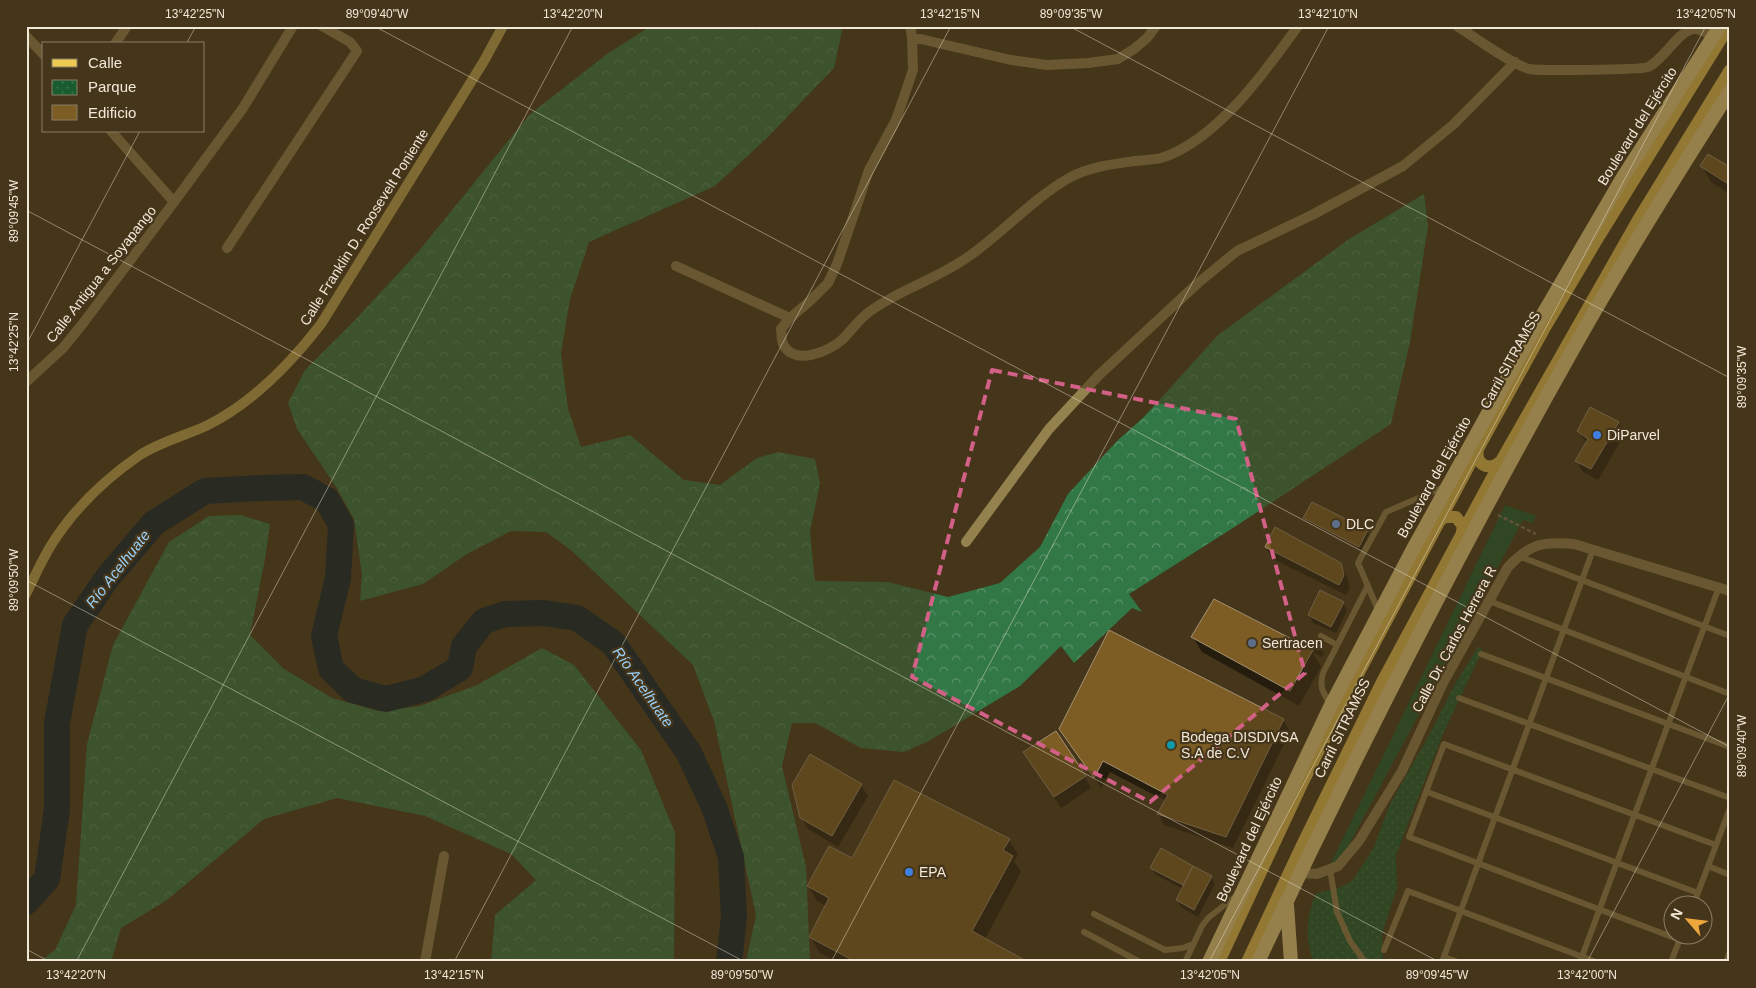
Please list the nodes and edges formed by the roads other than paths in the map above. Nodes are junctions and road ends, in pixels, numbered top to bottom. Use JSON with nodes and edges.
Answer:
{"nodes":[{"id":1,"x":127,"y":26,"type":"edge"},
{"id":2,"x":293,"y":26,"type":"edge"},
{"id":3,"x":322,"y":26,"type":"edge"},
{"id":4,"x":503,"y":26,"type":"edge"},
{"id":5,"x":910,"y":26,"type":"edge"},
{"id":6,"x":1156,"y":26,"type":"edge"},
{"id":7,"x":1298,"y":26,"type":"edge"},
{"id":8,"x":1456,"y":26,"type":"edge"},
{"id":9,"x":1729,"y":26,"type":"edge"},
{"id":10,"x":1717,"y":31,"type":"edge"},
{"id":11,"x":26,"y":36,"type":"edge"},
{"id":12,"x":912,"y":37,"type":"junction"},
{"id":13,"x":116,"y":42,"type":"edge"},
{"id":14,"x":42,"y":53,"type":"edge"},
{"id":15,"x":1515,"y":62,"type":"junction"},
{"id":16,"x":1730,"y":70,"type":"edge"},
{"id":17,"x":1730,"y":91,"type":"edge"},
{"id":18,"x":112,"y":132,"type":"edge"},
{"id":19,"x":174,"y":202,"type":"junction"},
{"id":20,"x":227,"y":248,"type":"dead end"},
{"id":21,"x":676,"y":266,"type":"dead end"},
{"id":22,"x":790,"y":318,"type":"junction"},
{"id":23,"x":28,"y":378,"type":"edge"},
{"id":24,"x":1478,"y":449,"type":"junction"},
{"id":25,"x":1501,"y":460,"type":"junction"},
{"id":26,"x":1448,"y":486,"type":"junction"},
{"id":27,"x":1441,"y":520,"type":"junction"},
{"id":28,"x":1462,"y":532,"type":"junction"},
{"id":29,"x":966,"y":542,"type":"dead end"},
{"id":30,"x":1593,"y":550,"type":"junction"},
{"id":31,"x":1518,"y":556,"type":"junction"},
{"id":32,"x":1582,"y":580,"type":"junction"},
{"id":33,"x":1368,"y":585,"type":"junction"},
{"id":34,"x":1719,"y":587,"type":"junction"},
{"id":35,"x":1730,"y":591,"type":"edge"},
{"id":36,"x":26,"y":594,"type":"edge"},
{"id":37,"x":1489,"y":601,"type":"junction"},
{"id":38,"x":1379,"y":612,"type":"junction"},
{"id":39,"x":1704,"y":626,"type":"junction"},
{"id":40,"x":1564,"y":630,"type":"junction"},
{"id":41,"x":1321,"y":636,"type":"dead end"},
{"id":42,"x":1730,"y":636,"type":"edge"},
{"id":43,"x":1337,"y":645,"type":"junction"},
{"id":44,"x":1481,"y":654,"type":"dead end"},
{"id":45,"x":1685,"y":677,"type":"junction"},
{"id":46,"x":1546,"y":678,"type":"junction"},
{"id":47,"x":1730,"y":694,"type":"edge"},
{"id":48,"x":1459,"y":698,"type":"dead end"},
{"id":49,"x":1331,"y":705,"type":"junction"},
{"id":50,"x":1529,"y":724,"type":"junction"},
{"id":51,"x":1668,"y":724,"type":"junction"},
{"id":52,"x":1730,"y":747,"type":"edge"},
{"id":53,"x":1513,"y":769,"type":"junction"},
{"id":54,"x":1652,"y":769,"type":"junction"},
{"id":55,"x":1427,"y":792,"type":"junction"},
{"id":56,"x":1730,"y":798,"type":"edge"},
{"id":57,"x":1730,"y":808,"type":"edge"},
{"id":58,"x":1635,"y":814,"type":"junction"},
{"id":59,"x":1495,"y":817,"type":"junction"},
{"id":60,"x":1716,"y":845,"type":"junction"},
{"id":61,"x":444,"y":856,"type":"dead end"},
{"id":62,"x":1617,"y":863,"type":"junction"},
{"id":63,"x":1478,"y":864,"type":"junction"},
{"id":64,"x":1708,"y":866,"type":"junction"},
{"id":65,"x":1330,"y":869,"type":"junction"},
{"id":66,"x":1300,"y":873,"type":"junction"},
{"id":67,"x":1730,"y":875,"type":"edge"},
{"id":68,"x":1243,"y":891,"type":"junction"},
{"id":69,"x":1698,"y":893,"type":"junction"},
{"id":70,"x":1697,"y":896,"type":"edge"},
{"id":71,"x":1286,"y":901,"type":"junction"},
{"id":72,"x":1600,"y":910,"type":"junction"},
{"id":73,"x":1461,"y":911,"type":"junction"},
{"id":74,"x":1094,"y":914,"type":"dead end"},
{"id":75,"x":1084,"y":932,"type":"dead end"},
{"id":76,"x":1664,"y":932,"type":"edge"},
{"id":77,"x":1194,"y":944,"type":"junction"},
{"id":78,"x":1677,"y":946,"type":"edge"},
{"id":79,"x":1384,"y":950,"type":"dead end"},
{"id":80,"x":1730,"y":951,"type":"edge"},
{"id":81,"x":1443,"y":959,"type":"edge"},
{"id":82,"x":1581,"y":959,"type":"edge"},
{"id":83,"x":425,"y":962,"type":"edge"},
{"id":84,"x":1140,"y":962,"type":"edge"},
{"id":85,"x":1185,"y":962,"type":"edge"},
{"id":86,"x":1209,"y":962,"type":"edge"},
{"id":87,"x":1219,"y":962,"type":"edge"},
{"id":88,"x":1247,"y":962,"type":"edge"},
{"id":89,"x":1258,"y":962,"type":"edge"},
{"id":90,"x":1291,"y":962,"type":"edge"},
{"id":91,"x":1365,"y":962,"type":"edge"},
{"id":92,"x":1458,"y":962,"type":"edge"},
{"id":93,"x":1596,"y":962,"type":"edge"},
{"id":94,"x":1671,"y":962,"type":"edge"},
{"id":95,"x":1726,"y":962,"type":"edge"}],
"edges":[{"from":1,"to":13,"type":"street"},
{"from":2,"to":19,"type":"street","name":"Calle Antigua a Soyapango"},
{"from":3,"to":20,"type":"street"},
{"from":4,"to":36,"type":"main road","name":"Calle Franklin D. Roosevelt Poniente"},
{"from":5,"to":12,"type":"street"},
{"from":6,"to":12,"type":"street"},
{"from":7,"to":22,"type":"street"},
{"from":8,"to":15,"type":"street"},
{"from":9,"to":24,"type":"main road","name":"Carril SITRAMSS"},
{"from":10,"to":15,"type":"street"},
{"from":10,"to":26,"type":"highway","name":"Boulevard del Ejército"},
{"from":11,"to":14,"type":"street"},
{"from":12,"to":22,"type":"street"},
{"from":15,"to":29,"type":"street"},
{"from":16,"to":25,"type":"main road","name":"Carril SITRAMSS"},
{"from":17,"to":66,"type":"highway"},
{"from":18,"to":19,"type":"street"},
{"from":19,"to":23,"type":"street","name":"Calle Antigua a Soyapango"},
{"from":21,"to":22,"type":"street"},
{"from":24,"to":25,"type":"main road"},
{"from":24,"to":27,"type":"main road","name":"Carril SITRAMSS"},
{"from":25,"to":28,"type":"main road","name":"Carril SITRAMSS"},
{"from":26,"to":33,"type":"lane"},
{"from":26,"to":38,"type":"highway","name":"Boulevard del Ejército"},
{"from":27,"to":28,"type":"main road"},
{"from":27,"to":87,"type":"main road","name":"Carril SITRAMSS"},
{"from":28,"to":88,"type":"main road","name":"Carril SITRAMSS"},
{"from":30,"to":31,"type":"street","name":"Calle Dr. Carlos Herrera R"},
{"from":30,"to":32,"type":"lane"},
{"from":30,"to":34,"type":"street","name":"Calle Dr. Carlos Herrera R"},
{"from":31,"to":32,"type":"lane"},
{"from":31,"to":37,"type":"street","name":"Calle Dr. Carlos Herrera R"},
{"from":32,"to":39,"type":"lane"},
{"from":32,"to":40,"type":"lane"},
{"from":33,"to":38,"type":"lane"},
{"from":33,"to":43,"type":"lane"},
{"from":34,"to":35,"type":"street","name":"Calle Dr. Carlos Herrera R"},
{"from":34,"to":39,"type":"lane"},
{"from":37,"to":40,"type":"lane"},
{"from":37,"to":65,"type":"street","name":"Calle Dr. Carlos Herrera R"},
{"from":38,"to":49,"type":"highway","name":"Boulevard del Ejército"},
{"from":39,"to":42,"type":"lane"},
{"from":39,"to":45,"type":"lane"},
{"from":40,"to":45,"type":"lane"},
{"from":40,"to":46,"type":"lane"},
{"from":41,"to":43,"type":"lane"},
{"from":43,"to":49,"type":"lane"},
{"from":44,"to":46,"type":"lane"},
{"from":45,"to":47,"type":"lane"},
{"from":45,"to":51,"type":"lane"},
{"from":46,"to":50,"type":"lane"},
{"from":46,"to":51,"type":"lane"},
{"from":48,"to":50,"type":"lane"},
{"from":49,"to":68,"type":"highway","name":"Boulevard del Ejército"},
{"from":50,"to":53,"type":"lane"},
{"from":50,"to":54,"type":"lane"},
{"from":51,"to":52,"type":"lane"},
{"from":51,"to":54,"type":"lane"},
{"from":53,"to":55,"type":"lane"},
{"from":53,"to":58,"type":"lane"},
{"from":53,"to":59,"type":"lane"},
{"from":54,"to":56,"type":"lane"},
{"from":54,"to":58,"type":"lane"},
{"from":55,"to":59,"type":"lane"},
{"from":55,"to":63,"type":"lane"},
{"from":57,"to":60,"type":"lane"},
{"from":58,"to":60,"type":"lane"},
{"from":58,"to":62,"type":"lane"},
{"from":59,"to":62,"type":"lane"},
{"from":59,"to":63,"type":"lane"},
{"from":60,"to":64,"type":"lane"},
{"from":61,"to":83,"type":"street"},
{"from":62,"to":69,"type":"lane"},
{"from":62,"to":72,"type":"lane"},
{"from":63,"to":72,"type":"lane"},
{"from":63,"to":73,"type":"lane"},
{"from":64,"to":67,"type":"lane"},
{"from":64,"to":69,"type":"lane"},
{"from":65,"to":66,"type":"street","name":"Calle Dr. Carlos Herrera R"},
{"from":65,"to":91,"type":"lane"},
{"from":66,"to":71,"type":"highway"},
{"from":68,"to":77,"type":"lane"},
{"from":68,"to":86,"type":"highway","name":"Boulevard del Ejército"},
{"from":69,"to":70,"type":"lane"},
{"from":71,"to":89,"type":"highway"},
{"from":71,"to":90,"type":"highway"},
{"from":72,"to":76,"type":"lane"},
{"from":72,"to":82,"type":"lane"},
{"from":73,"to":79,"type":"lane"},
{"from":73,"to":81,"type":"lane"},
{"from":73,"to":82,"type":"lane"},
{"from":74,"to":77,"type":"lane"},
{"from":75,"to":84,"type":"lane"},
{"from":77,"to":85,"type":"lane"},
{"from":78,"to":94,"type":"lane"},
{"from":80,"to":95,"type":"lane"},
{"from":81,"to":92,"type":"lane"},
{"from":82,"to":93,"type":"lane"}]}
